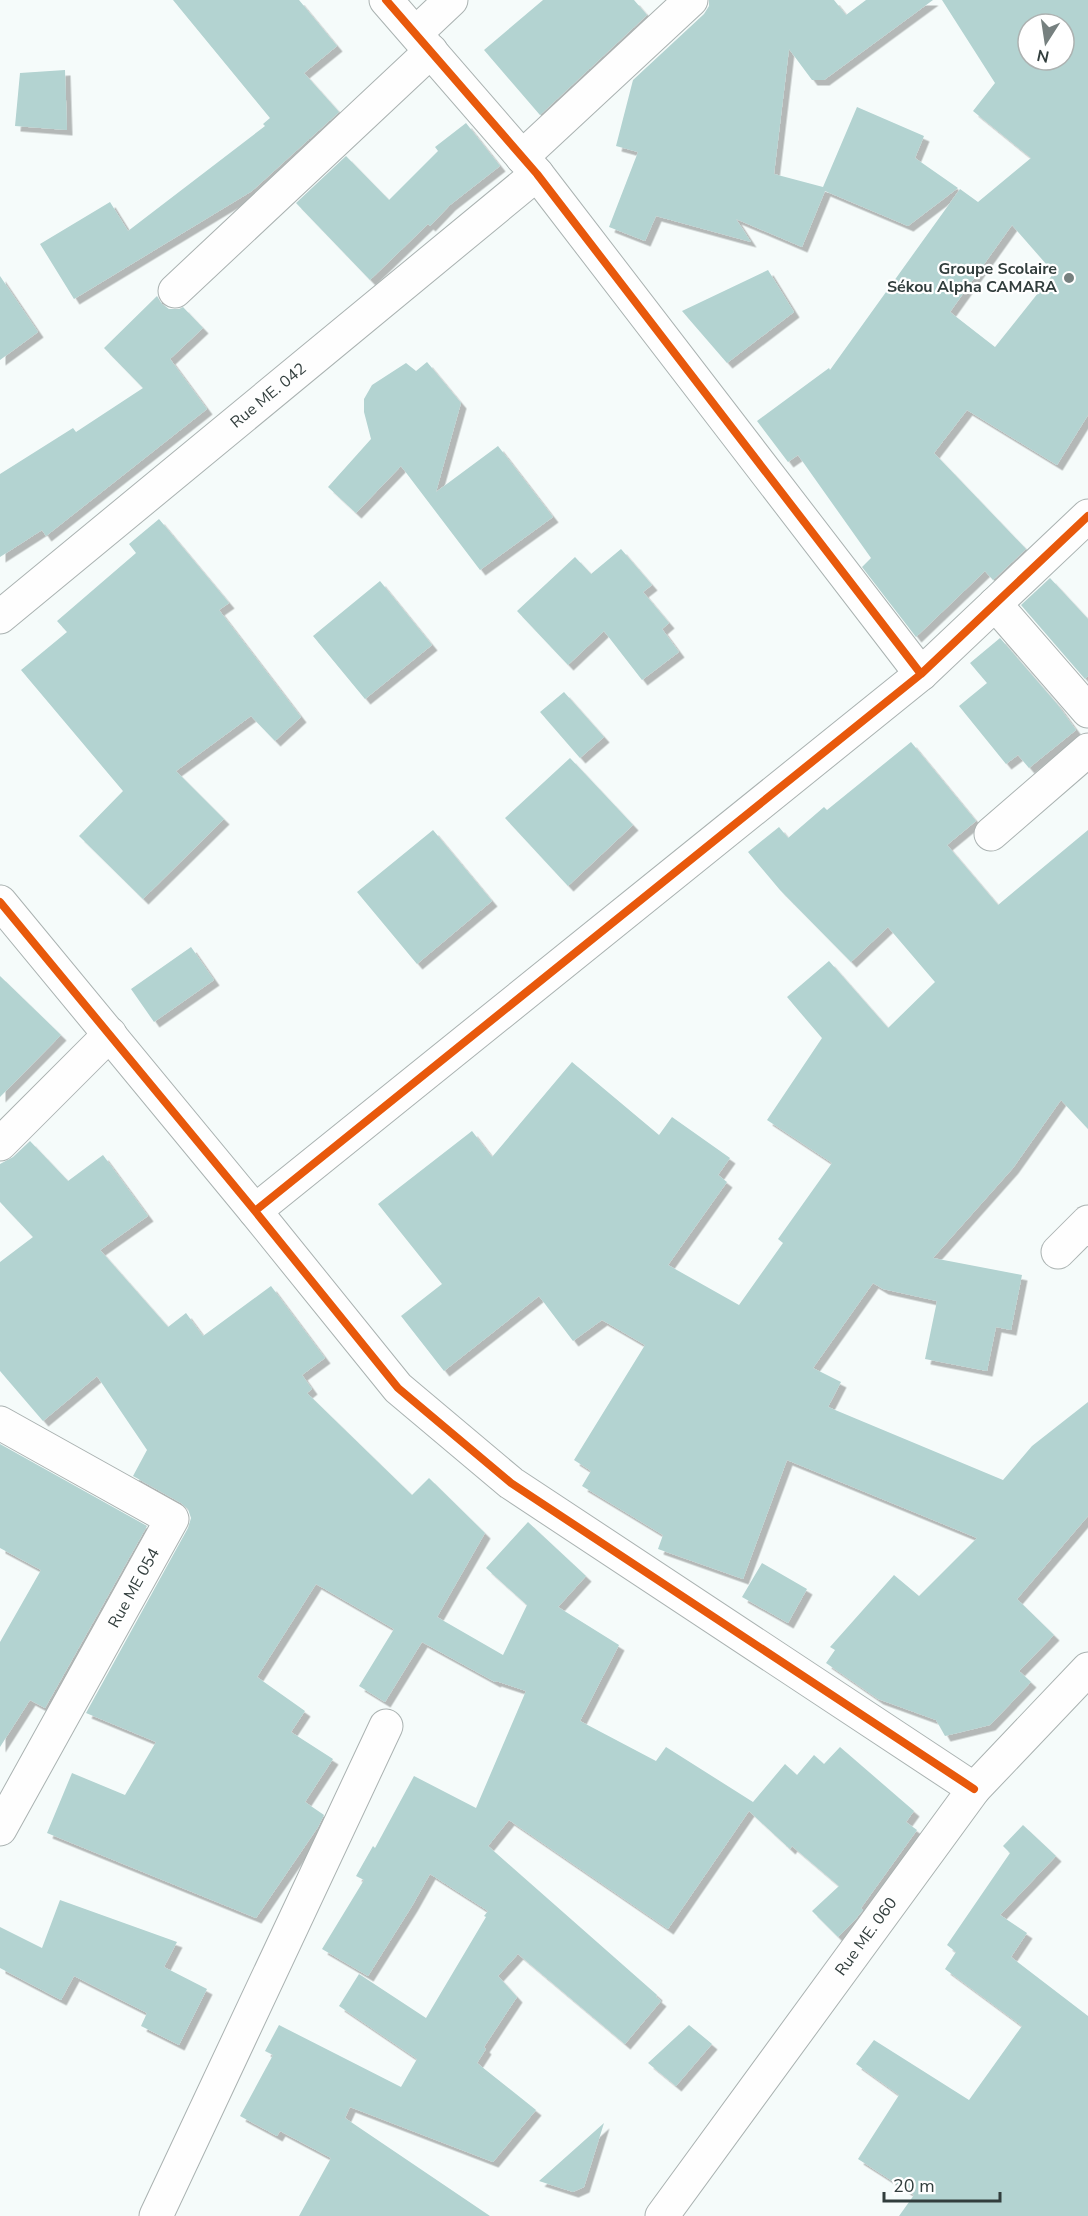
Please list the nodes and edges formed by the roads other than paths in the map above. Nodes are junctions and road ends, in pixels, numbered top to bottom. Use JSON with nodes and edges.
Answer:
{"nodes":[{"id":1,"x":386,"y":0,"type":"edge"},
{"id":2,"x":451,"y":0,"type":"edge"},
{"id":3,"x":691,"y":0,"type":"edge"},
{"id":4,"x":423,"y":42,"type":"junction"},
{"id":5,"x":529,"y":165,"type":"junction"},
{"id":6,"x":175,"y":291,"type":"dead end"},
{"id":7,"x":1088,"y":516,"type":"edge"},
{"id":8,"x":995,"y":604,"type":"junction"},
{"id":9,"x":0,"y":617,"type":"edge"},
{"id":10,"x":921,"y":674,"type":"junction"},
{"id":11,"x":1088,"y":711,"type":"edge"},
{"id":12,"x":1088,"y":750,"type":"edge"},
{"id":13,"x":991,"y":834,"type":"dead end"},
{"id":14,"x":0,"y":902,"type":"edge"},
{"id":15,"x":110,"y":1035,"type":"junction"},
{"id":16,"x":0,"y":1144,"type":"edge"},
{"id":17,"x":255,"y":1211,"type":"junction"},
{"id":18,"x":1088,"y":1222,"type":"edge"},
{"id":19,"x":1058,"y":1252,"type":"dead end"},
{"id":20,"x":0,"y":1423,"type":"edge"},
{"id":21,"x":1088,"y":1669,"type":"edge"},
{"id":22,"x":386,"y":1726,"type":"dead end"},
{"id":23,"x":975,"y":1789,"type":"junction"},
{"id":24,"x":0,"y":1829,"type":"edge"},
{"id":25,"x":156,"y":2216,"type":"edge"},
{"id":26,"x":662,"y":2216,"type":"edge"}],
"edges":[{"from":1,"to":4,"type":"street"},
{"from":2,"to":4,"type":"street"},
{"from":3,"to":5,"type":"street","name":"Rue ME. 042"},
{"from":4,"to":5,"type":"street"},
{"from":4,"to":6,"type":"street"},
{"from":5,"to":9,"type":"street","name":"Rue ME. 042"},
{"from":5,"to":10,"type":"street"},
{"from":7,"to":8,"type":"street"},
{"from":8,"to":10,"type":"street"},
{"from":8,"to":11,"type":"street"},
{"from":10,"to":17,"type":"street"},
{"from":12,"to":13,"type":"street"},
{"from":14,"to":15,"type":"street"},
{"from":15,"to":16,"type":"street"},
{"from":15,"to":17,"type":"street"},
{"from":17,"to":23,"type":"street"},
{"from":18,"to":19,"type":"street"},
{"from":20,"to":24,"type":"street","name":"Rue ME 054"},
{"from":21,"to":23,"type":"street","name":"Rue ME. 060"},
{"from":22,"to":25,"type":"street"},
{"from":23,"to":26,"type":"street","name":"Rue ME. 060"}]}
